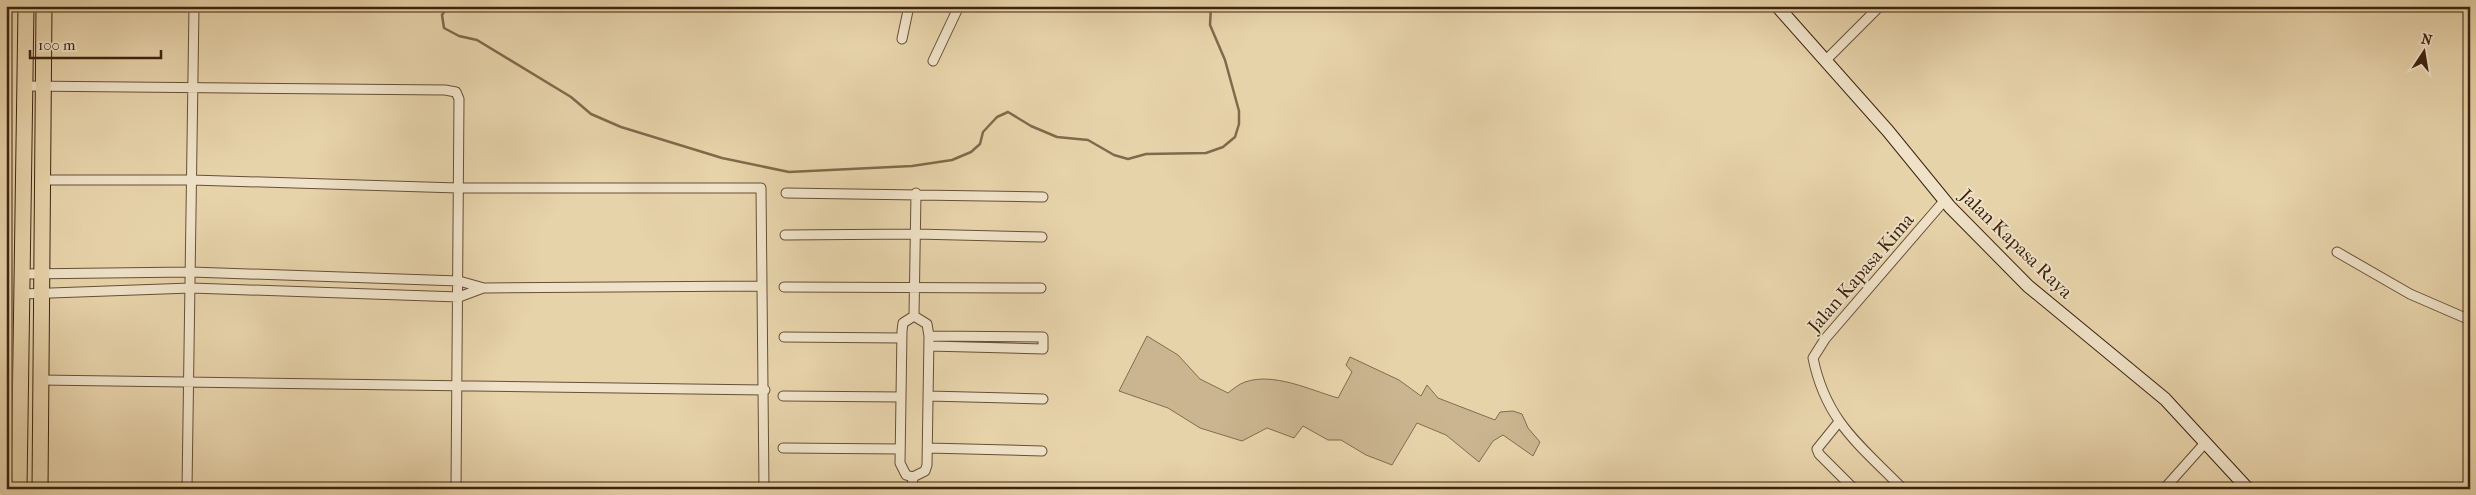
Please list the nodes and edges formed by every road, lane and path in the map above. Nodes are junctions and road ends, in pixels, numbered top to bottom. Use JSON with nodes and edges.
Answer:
{"nodes":[{"id":1,"x":26,"y":6,"type":"edge"},
{"id":2,"x":44,"y":6,"type":"edge"},
{"id":3,"x":194,"y":6,"type":"edge"},
{"id":4,"x":909,"y":6,"type":"edge"},
{"id":5,"x":959,"y":6,"type":"edge"},
{"id":6,"x":1777,"y":6,"type":"edge"},
{"id":7,"x":1880,"y":6,"type":"edge"},
{"id":8,"x":902,"y":39,"type":"dead end"},
{"id":9,"x":1826,"y":60,"type":"junction"},
{"id":10,"x":934,"y":61,"type":"dead end"},
{"id":11,"x":25,"y":86,"type":"junction"},
{"id":12,"x":43,"y":86,"type":"junction"},
{"id":13,"x":192,"y":89,"type":"junction"},
{"id":14,"x":43,"y":180,"type":"junction"},
{"id":15,"x":192,"y":180,"type":"junction"},
{"id":16,"x":458,"y":188,"type":"junction"},
{"id":17,"x":786,"y":193,"type":"dead end"},
{"id":18,"x":916,"y":193,"type":"junction"},
{"id":19,"x":1043,"y":197,"type":"dead end"},
{"id":20,"x":1944,"y":202,"type":"junction"},
{"id":21,"x":916,"y":234,"type":"junction"},
{"id":22,"x":785,"y":235,"type":"dead end"},
{"id":23,"x":1042,"y":237,"type":"dead end"},
{"id":24,"x":2338,"y":252,"type":"dead end"},
{"id":25,"x":191,"y":272,"type":"junction"},
{"id":26,"x":23,"y":274,"type":"junction"},
{"id":27,"x":43,"y":274,"type":"junction"},
{"id":28,"x":459,"y":281,"type":"junction"},
{"id":29,"x":761,"y":286,"type":"junction"},
{"id":30,"x":784,"y":287,"type":"dead end"},
{"id":31,"x":915,"y":287,"type":"junction"},
{"id":32,"x":191,"y":288,"type":"junction"},
{"id":33,"x":484,"y":288,"type":"junction"},
{"id":34,"x":1041,"y":288,"type":"dead end"},
{"id":35,"x":43,"y":293,"type":"junction"},
{"id":36,"x":23,"y":294,"type":"junction"},
{"id":37,"x":459,"y":297,"type":"junction"},
{"id":38,"x":914,"y":316,"type":"junction"},
{"id":39,"x":2470,"y":320,"type":"edge"},
{"id":40,"x":929,"y":336,"type":"junction"},
{"id":41,"x":784,"y":337,"type":"dead end"},
{"id":42,"x":902,"y":338,"type":"junction"},
{"id":43,"x":929,"y":346,"type":"junction"},
{"id":44,"x":40,"y":380,"type":"junction"},
{"id":45,"x":189,"y":382,"type":"junction"},
{"id":46,"x":458,"y":388,"type":"junction"},
{"id":47,"x":765,"y":390,"type":"junction"},
{"id":48,"x":783,"y":396,"type":"dead end"},
{"id":49,"x":928,"y":396,"type":"junction"},
{"id":50,"x":901,"y":397,"type":"junction"},
{"id":51,"x":1042,"y":399,"type":"dead end"},
{"id":52,"x":1838,"y":423,"type":"junction"},
{"id":53,"x":2205,"y":443,"type":"junction"},
{"id":54,"x":782,"y":448,"type":"dead end"},
{"id":55,"x":928,"y":448,"type":"junction"},
{"id":56,"x":900,"y":449,"type":"junction"},
{"id":57,"x":1042,"y":451,"type":"dead end"},
{"id":58,"x":913,"y":477,"type":"junction"},
{"id":59,"x":1852,"y":487,"type":"dead end"},
{"id":60,"x":19,"y":489,"type":"edge"},
{"id":61,"x":40,"y":489,"type":"edge"},
{"id":62,"x":187,"y":489,"type":"edge"},
{"id":63,"x":456,"y":489,"type":"edge"},
{"id":64,"x":764,"y":489,"type":"edge"},
{"id":65,"x":912,"y":489,"type":"edge"},
{"id":66,"x":1904,"y":489,"type":"edge"},
{"id":67,"x":2164,"y":489,"type":"edge"},
{"id":68,"x":2248,"y":489,"type":"edge"}],
"edges":[{"from":1,"to":11,"type":"main road"},
{"from":2,"to":12,"type":"main road"},
{"from":3,"to":13,"type":"street"},
{"from":4,"to":8,"type":"street"},
{"from":5,"to":10,"type":"street"},
{"from":6,"to":9,"type":"main road","name":"Jalan Kapasa Raya"},
{"from":7,"to":9,"type":"street"},
{"from":9,"to":20,"type":"main road","name":"Jalan Kapasa Raya"},
{"from":11,"to":12,"type":"street"},
{"from":11,"to":26,"type":"main road"},
{"from":12,"to":13,"type":"street"},
{"from":12,"to":14,"type":"main road"},
{"from":13,"to":15,"type":"street"},
{"from":13,"to":16,"type":"street"},
{"from":14,"to":15,"type":"street"},
{"from":14,"to":27,"type":"main road"},
{"from":15,"to":16,"type":"street"},
{"from":15,"to":25,"type":"street"},
{"from":16,"to":28,"type":"street"},
{"from":16,"to":29,"type":"street"},
{"from":17,"to":18,"type":"street"},
{"from":18,"to":19,"type":"street"},
{"from":18,"to":21,"type":"street"},
{"from":20,"to":52,"type":"street","name":"Jalan Kapasa Kima"},
{"from":20,"to":53,"type":"main road","name":"Jalan Kapasa Raya"},
{"from":21,"to":22,"type":"street"},
{"from":21,"to":23,"type":"street"},
{"from":21,"to":31,"type":"street"},
{"from":24,"to":39,"type":"street"},
{"from":25,"to":27,"type":"street"},
{"from":25,"to":28,"type":"street"},
{"from":25,"to":32,"type":"street"},
{"from":26,"to":27,"type":"street"},
{"from":26,"to":36,"type":"main road"},
{"from":27,"to":35,"type":"main road"},
{"from":28,"to":33,"type":"street"},
{"from":28,"to":37,"type":"street"},
{"from":29,"to":33,"type":"street"},
{"from":29,"to":47,"type":"street"},
{"from":30,"to":31,"type":"street"},
{"from":31,"to":34,"type":"street"},
{"from":31,"to":38,"type":"street"},
{"from":32,"to":35,"type":"street"},
{"from":32,"to":37,"type":"street"},
{"from":32,"to":45,"type":"street"},
{"from":33,"to":37,"type":"street"},
{"from":35,"to":36,"type":"street"},
{"from":35,"to":44,"type":"main road"},
{"from":36,"to":60,"type":"main road"},
{"from":37,"to":46,"type":"street"},
{"from":38,"to":40,"type":"street"},
{"from":38,"to":42,"type":"street"},
{"from":40,"to":43,"type":"street"},
{"from":40,"to":43,"type":"street"},
{"from":41,"to":42,"type":"street"},
{"from":42,"to":50,"type":"street"},
{"from":43,"to":49,"type":"street"},
{"from":44,"to":45,"type":"street"},
{"from":44,"to":61,"type":"main road"},
{"from":45,"to":46,"type":"street"},
{"from":45,"to":62,"type":"street"},
{"from":46,"to":47,"type":"street"},
{"from":46,"to":63,"type":"street"},
{"from":47,"to":64,"type":"street"},
{"from":48,"to":50,"type":"street"},
{"from":49,"to":51,"type":"street"},
{"from":49,"to":55,"type":"street"},
{"from":50,"to":56,"type":"street"},
{"from":52,"to":59,"type":"street"},
{"from":52,"to":66,"type":"street","name":"Jalan Kapasa Kima"},
{"from":53,"to":67,"type":"street"},
{"from":53,"to":68,"type":"main road","name":"Jalan Kapasa Raya"},
{"from":54,"to":56,"type":"street"},
{"from":55,"to":57,"type":"street"},
{"from":55,"to":58,"type":"street"},
{"from":56,"to":58,"type":"street"},
{"from":58,"to":65,"type":"street"}]}
